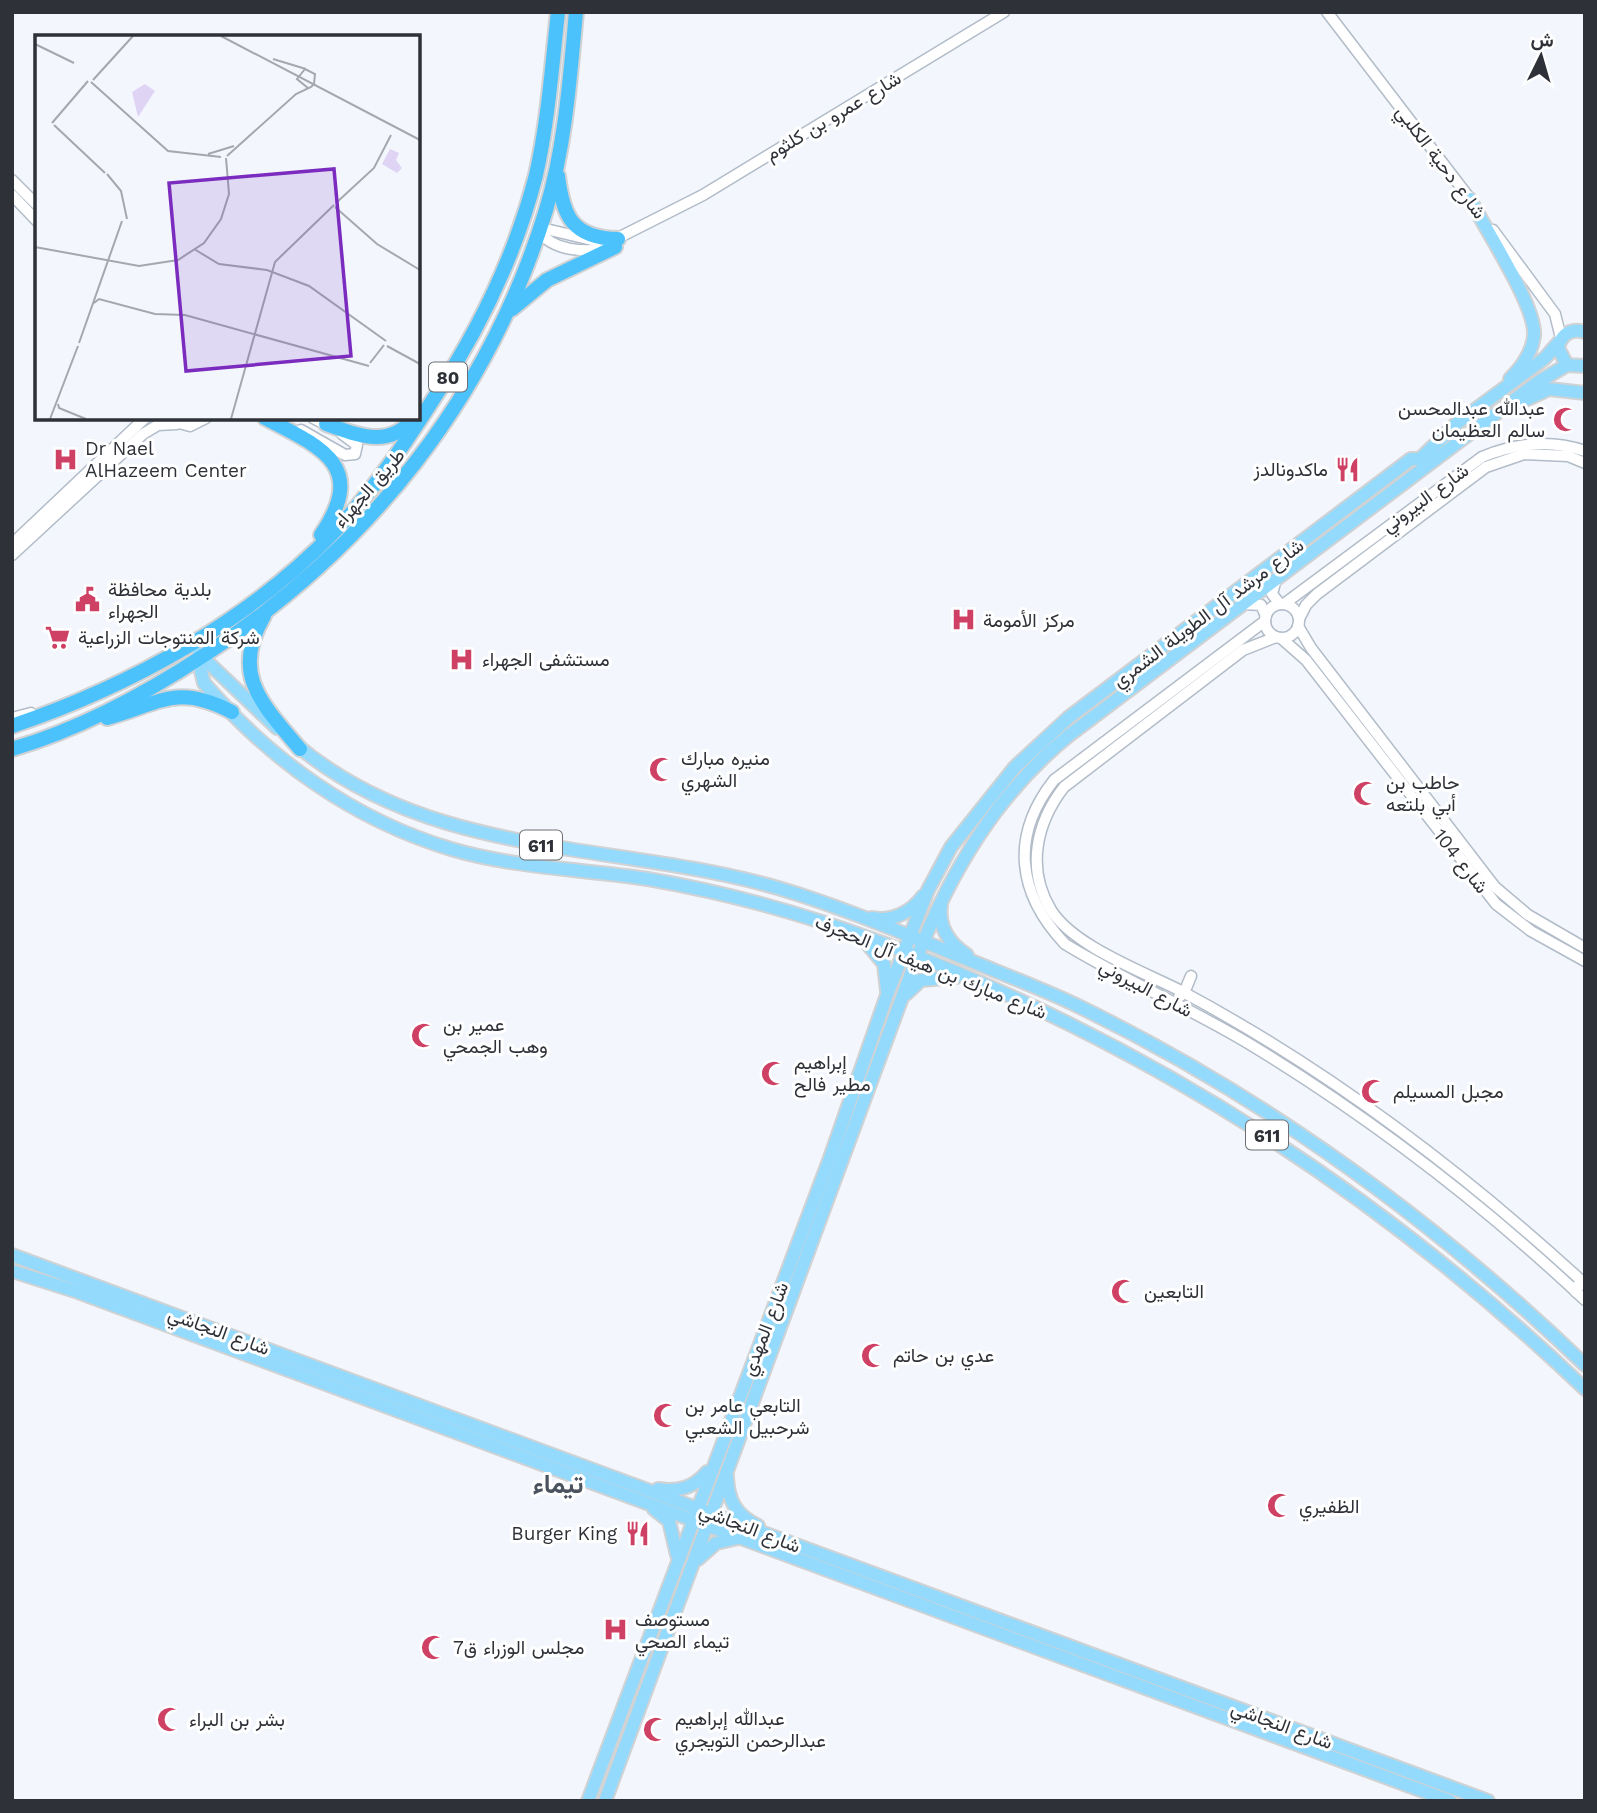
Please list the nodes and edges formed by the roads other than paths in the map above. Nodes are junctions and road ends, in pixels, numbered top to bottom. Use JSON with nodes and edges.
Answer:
{"nodes":[{"id":1,"x":558,"y":12,"type":"edge"},
{"id":2,"x":576,"y":12,"type":"edge"},
{"id":3,"x":1004,"y":12,"type":"edge"},
{"id":4,"x":1326,"y":12,"type":"edge"},
{"id":5,"x":542,"y":142,"type":"junction"},
{"id":6,"x":560,"y":148,"type":"junction"},
{"id":7,"x":12,"y":180,"type":"edge"},
{"id":8,"x":12,"y":195,"type":"edge"},
{"id":9,"x":1470,"y":199,"type":"junction"},
{"id":10,"x":35,"y":203,"type":"edge"},
{"id":11,"x":35,"y":219,"type":"edge"},
{"id":12,"x":538,"y":231,"type":"junction"},
{"id":13,"x":515,"y":240,"type":"junction"},
{"id":14,"x":617,"y":243,"type":"junction"},
{"id":15,"x":1555,"y":314,"type":"junction"},
{"id":16,"x":502,"y":321,"type":"junction"},
{"id":17,"x":1584,"y":331,"type":"edge"},
{"id":18,"x":1560,"y":340,"type":"junction"},
{"id":19,"x":467,"y":349,"type":"junction"},
{"id":20,"x":1575,"y":366,"type":"edge"},
{"id":21,"x":1585,"y":378,"type":"edge"},
{"id":22,"x":1585,"y":393,"type":"edge"},
{"id":23,"x":1492,"y":397,"type":"junction"},
{"id":24,"x":420,"y":410,"type":"edge"},
{"id":25,"x":420,"y":417,"type":"edge"},
{"id":26,"x":1492,"y":418,"type":"junction"},
{"id":27,"x":143,"y":420,"type":"edge"},
{"id":28,"x":205,"y":420,"type":"edge"},
{"id":29,"x":269,"y":420,"type":"edge"},
{"id":30,"x":276,"y":420,"type":"edge"},
{"id":31,"x":413,"y":420,"type":"edge"},
{"id":32,"x":418,"y":420,"type":"edge"},
{"id":33,"x":173,"y":421,"type":"edge"},
{"id":34,"x":320,"y":421,"type":"edge"},
{"id":35,"x":1456,"y":424,"type":"junction"},
{"id":36,"x":1585,"y":451,"type":"edge"},
{"id":37,"x":1585,"y":463,"type":"edge"},
{"id":38,"x":1424,"y":469,"type":"junction"},
{"id":39,"x":1410,"y":509,"type":"junction"},
{"id":40,"x":1399,"y":517,"type":"junction"},
{"id":41,"x":1418,"y":518,"type":"junction"},
{"id":42,"x":1406,"y":526,"type":"junction"},
{"id":43,"x":12,"y":544,"type":"edge"},
{"id":44,"x":12,"y":555,"type":"edge"},
{"id":45,"x":305,"y":560,"type":"junction"},
{"id":46,"x":288,"y":575,"type":"junction"},
{"id":47,"x":1276,"y":579,"type":"junction"},
{"id":48,"x":1243,"y":604,"type":"junction"},
{"id":49,"x":1282,"y":604,"type":"junction"},
{"id":50,"x":267,"y":611,"type":"junction"},
{"id":51,"x":1266,"y":618,"type":"junction"},
{"id":52,"x":1298,"y":622,"type":"junction"},
{"id":53,"x":1278,"y":637,"type":"junction"},
{"id":54,"x":182,"y":648,"type":"junction"},
{"id":55,"x":208,"y":651,"type":"junction"},
{"id":56,"x":1310,"y":665,"type":"junction"},
{"id":57,"x":1136,"y":667,"type":"junction"},
{"id":58,"x":1331,"y":674,"type":"junction"},
{"id":59,"x":1191,"y":683,"type":"junction"},
{"id":60,"x":115,"y":685,"type":"junction"},
{"id":61,"x":1181,"y":690,"type":"junction"},
{"id":62,"x":232,"y":712,"type":"junction"},
{"id":63,"x":1100,"y":712,"type":"junction"},
{"id":64,"x":12,"y":718,"type":"edge"},
{"id":65,"x":85,"y":721,"type":"junction"},
{"id":66,"x":12,"y":726,"type":"edge"},
{"id":67,"x":12,"y":749,"type":"edge"},
{"id":68,"x":300,"y":749,"type":"junction"},
{"id":69,"x":351,"y":782,"type":"junction"},
{"id":70,"x":319,"y":786,"type":"junction"},
{"id":71,"x":1409,"y":792,"type":"junction"},
{"id":72,"x":1431,"y":805,"type":"junction"},
{"id":73,"x":517,"y":842,"type":"junction"},
{"id":74,"x":438,"y":844,"type":"junction"},
{"id":75,"x":773,"y":887,"type":"junction"},
{"id":76,"x":928,"y":890,"type":"junction"},
{"id":77,"x":942,"y":897,"type":"junction"},
{"id":78,"x":766,"y":904,"type":"junction"},
{"id":79,"x":863,"y":917,"type":"junction"},
{"id":80,"x":848,"y":931,"type":"junction"},
{"id":81,"x":910,"y":936,"type":"junction"},
{"id":82,"x":923,"y":941,"type":"junction"},
{"id":83,"x":1585,"y":948,"type":"edge"},
{"id":84,"x":904,"y":952,"type":"junction"},
{"id":85,"x":917,"y":957,"type":"junction"},
{"id":86,"x":1585,"y":961,"type":"edge"},
{"id":87,"x":998,"y":972,"type":"junction"},
{"id":88,"x":1191,"y":976,"type":"dead end"},
{"id":89,"x":963,"y":977,"type":"junction"},
{"id":90,"x":1179,"y":991,"type":"junction"},
{"id":91,"x":887,"y":995,"type":"junction"},
{"id":92,"x":1168,"y":998,"type":"junction"},
{"id":93,"x":902,"y":1000,"type":"junction"},
{"id":94,"x":1179,"y":1004,"type":"junction"},
{"id":95,"x":1364,"y":1201,"type":"junction"},
{"id":96,"x":1417,"y":1217,"type":"junction"},
{"id":97,"x":12,"y":1255,"type":"edge"},
{"id":98,"x":12,"y":1271,"type":"edge"},
{"id":99,"x":787,"y":1272,"type":"junction"},
{"id":100,"x":1572,"y":1272,"type":"junction"},
{"id":101,"x":1563,"y":1280,"type":"junction"},
{"id":102,"x":1585,"y":1283,"type":"edge"},
{"id":103,"x":793,"y":1289,"type":"junction"},
{"id":104,"x":1576,"y":1292,"type":"junction"},
{"id":105,"x":1508,"y":1294,"type":"junction"},
{"id":106,"x":117,"y":1299,"type":"junction"},
{"id":107,"x":1585,"y":1300,"type":"edge"},
{"id":108,"x":1491,"y":1303,"type":"junction"},
{"id":109,"x":772,"y":1310,"type":"junction"},
{"id":110,"x":780,"y":1326,"type":"junction"},
{"id":111,"x":1585,"y":1365,"type":"edge"},
{"id":112,"x":1585,"y":1389,"type":"edge"},
{"id":113,"x":488,"y":1437,"type":"junction"},
{"id":114,"x":713,"y":1464,"type":"junction"},
{"id":115,"x":727,"y":1471,"type":"junction"},
{"id":116,"x":644,"y":1488,"type":"junction"},
{"id":117,"x":646,"y":1501,"type":"junction"},
{"id":118,"x":695,"y":1514,"type":"junction"},
{"id":119,"x":709,"y":1520,"type":"junction"},
{"id":120,"x":738,"y":1538,"type":"junction"},
{"id":121,"x":789,"y":1543,"type":"junction"},
{"id":122,"x":676,"y":1563,"type":"junction"},
{"id":123,"x":691,"y":1568,"type":"junction"},
{"id":124,"x":1004,"y":1629,"type":"junction"},
{"id":125,"x":1188,"y":1698,"type":"junction"},
{"id":126,"x":625,"y":1706,"type":"junction"},
{"id":127,"x":636,"y":1716,"type":"junction"},
{"id":128,"x":615,"y":1728,"type":"junction"},
{"id":129,"x":625,"y":1742,"type":"junction"},
{"id":130,"x":588,"y":1801,"type":"edge"},
{"id":131,"x":605,"y":1801,"type":"edge"},
{"id":132,"x":1450,"y":1801,"type":"edge"},
{"id":133,"x":1488,"y":1801,"type":"edge"}],
"edges":[{"from":1,"to":5,"type":"highway","name":"طريق الجهراء","number":"80"},
{"from":2,"to":6,"type":"highway","name":"طريق الجهراء","number":"80"},
{"from":3,"to":14,"type":"street","name":"شارع عمرو بن كلثوم"},
{"from":4,"to":9,"type":"street","name":"شارع دحية الكلبي"},
{"from":5,"to":12,"type":"highway"},
{"from":5,"to":13,"type":"highway","name":"طريق الجهراء","number":"80"},
{"from":6,"to":12,"type":"highway","name":"طريق الجهراء","number":"80"},
{"from":6,"to":14,"type":"highway"},
{"from":7,"to":10,"type":"street"},
{"from":8,"to":11,"type":"street"},
{"from":9,"to":15,"type":"street","name":"شارع دحية الكلبي"},
{"from":9,"to":23,"type":"main road"},
{"from":12,"to":13,"type":"highway"},
{"from":12,"to":14,"type":"street","name":"شارع عمرو بن كلثوم"},
{"from":12,"to":16,"type":"highway","name":"طريق الجهراء","number":"80"},
{"from":13,"to":19,"type":"highway","name":"طريق الجهراء","number":"80"},
{"from":14,"to":16,"type":"highway"},
{"from":15,"to":17,"type":"street","name":"شارع دحية الكلبي"},
{"from":15,"to":18,"type":"street","name":"شارع دحية الكلبي"},
{"from":16,"to":50,"type":"highway","name":"طريق الجهراء","number":"80"},
{"from":17,"to":18,"type":"main road"},
{"from":18,"to":20,"type":"main road"},
{"from":18,"to":23,"type":"main road","name":"شارع مرشد آل الطويلة الشمري"},
{"from":19,"to":24,"type":"highway"},
{"from":19,"to":25,"type":"highway","name":"طريق الجهراء","number":"80"},
{"from":20,"to":21,"type":"main road"},
{"from":20,"to":26,"type":"main road","name":"شارع مرشد آل الطويلة الشمري"},
{"from":22,"to":26,"type":"main road"},
{"from":23,"to":35,"type":"main road","name":"شارع مرشد آل الطويلة الشمري"},
{"from":26,"to":38,"type":"main road","name":"شارع مرشد آل الطويلة الشمري"},
{"from":27,"to":43,"type":"street"},
{"from":28,"to":33,"type":"street"},
{"from":29,"to":45,"type":"highway"},
{"from":30,"to":34,"type":"street"},
{"from":31,"to":34,"type":"highway"},
{"from":32,"to":45,"type":"highway","name":"طريق الجهراء","number":"80"},
{"from":33,"to":44,"type":"street"},
{"from":35,"to":38,"type":"main road"},
{"from":35,"to":57,"type":"main road","name":"شارع مرشد آل الطويلة الشمري"},
{"from":36,"to":39,"type":"street","name":"شارع البيروني"},
{"from":37,"to":41,"type":"street","name":"شارع البيروني"},
{"from":38,"to":47,"type":"main road","name":"شارع مرشد آل الطويلة الشمري"},
{"from":39,"to":40,"type":"street","name":"شارع البيروني"},
{"from":39,"to":41,"type":"street"},
{"from":40,"to":42,"type":"street"},
{"from":40,"to":49,"type":"street","name":"شارع البيروني"},
{"from":41,"to":42,"type":"street","name":"شارع البيروني"},
{"from":42,"to":52,"type":"street","name":"شارع البيروني"},
{"from":45,"to":46,"type":"highway","name":"طريق الجهراء","number":"80"},
{"from":46,"to":54,"type":"highway","name":"طريق الجهراء","number":"80"},
{"from":46,"to":55,"type":"highway"},
{"from":47,"to":48,"type":"main road","name":"شارع مرشد آل الطويلة الشمري"},
{"from":47,"to":49,"type":"street"},
{"from":48,"to":51,"type":"street"},
{"from":48,"to":63,"type":"main road","name":"شارع مرشد آل الطويلة الشمري"},
{"from":49,"to":51,"type":"street"},
{"from":49,"to":52,"type":"street"},
{"from":50,"to":55,"type":"highway","name":"طريق الجهراء","number":"80"},
{"from":50,"to":68,"type":"highway"},
{"from":51,"to":53,"type":"street"},
{"from":51,"to":59,"type":"street","name":"شارع البيروني"},
{"from":52,"to":53,"type":"street"},
{"from":52,"to":58,"type":"street","name":"شارع 104"},
{"from":53,"to":56,"type":"street","name":"شارع 104"},
{"from":53,"to":59,"type":"street","name":"شارع البيروني"},
{"from":54,"to":55,"type":"main road","name":"شارع مبارك بن هيف آل الحجرف","number":"611"},
{"from":54,"to":60,"type":"highway","name":"طريق الجهراء","number":"80"},
{"from":55,"to":62,"type":"main road","name":"شارع مبارك بن هيف آل الحجرف","number":"611"},
{"from":55,"to":65,"type":"highway","name":"طريق الجهراء","number":"80"},
{"from":55,"to":68,"type":"main road","name":"شارع مبارك بن هيف آل الحجرف","number":"611"},
{"from":56,"to":58,"type":"street"},
{"from":56,"to":71,"type":"street","name":"شارع 104"},
{"from":57,"to":63,"type":"main road"},
{"from":57,"to":76,"type":"main road","name":"شارع مرشد آل الطويلة الشمري"},
{"from":58,"to":72,"type":"street","name":"شارع 104"},
{"from":59,"to":61,"type":"street","name":"شارع البيروني"},
{"from":60,"to":64,"type":"street"},
{"from":60,"to":66,"type":"highway","name":"طريق الجهراء","number":"80"},
{"from":61,"to":90,"type":"street","name":"شارع البيروني"},
{"from":61,"to":92,"type":"street","name":"شارع البيروني"},
{"from":62,"to":65,"type":"highway"},
{"from":62,"to":70,"type":"main road","name":"شارع مبارك بن هيف آل الحجرف","number":"611"},
{"from":63,"to":77,"type":"main road","name":"شارع مرشد آل الطويلة الشمري"},
{"from":65,"to":67,"type":"highway","name":"طريق الجهراء","number":"80"},
{"from":68,"to":69,"type":"main road","name":"شارع مبارك بن هيف آل الحجرف","number":"611"},
{"from":69,"to":70,"type":"main road"},
{"from":69,"to":73,"type":"main road","name":"شارع مبارك بن هيف آل الحجرف","number":"611"},
{"from":70,"to":74,"type":"main road","name":"شارع مبارك بن هيف آل الحجرف","number":"611"},
{"from":71,"to":72,"type":"street"},
{"from":71,"to":86,"type":"street","name":"شارع 104"},
{"from":72,"to":83,"type":"street","name":"شارع 104"},
{"from":73,"to":74,"type":"main road"},
{"from":73,"to":75,"type":"main road","name":"شارع مبارك بن هيف آل الحجرف","number":"611"},
{"from":74,"to":78,"type":"main road","name":"شارع مبارك بن هيف آل الحجرف","number":"611"},
{"from":75,"to":78,"type":"main road"},
{"from":75,"to":79,"type":"main road","name":"شارع مبارك بن هيف آل الحجرف","number":"611"},
{"from":76,"to":79,"type":"main road"},
{"from":76,"to":81,"type":"main road","name":"شارع مرشد آل الطويلة الشمري"},
{"from":77,"to":82,"type":"main road","name":"شارع مرشد آل الطويلة الشمري"},
{"from":77,"to":87,"type":"main road"},
{"from":78,"to":80,"type":"main road","name":"شارع مبارك بن هيف آل الحجرف","number":"611"},
{"from":79,"to":81,"type":"main road","name":"شارع مبارك بن هيف آل الحجرف","number":"611"},
{"from":80,"to":84,"type":"main road","name":"شارع مبارك بن هيف آل الحجرف","number":"611"},
{"from":80,"to":91,"type":"main road"},
{"from":81,"to":82,"type":"main road","name":"شارع مبارك بن هيف آل الحجرف","number":"611"},
{"from":81,"to":84,"type":"main road","name":"شارع المهدي"},
{"from":82,"to":85,"type":"main road","name":"شارع المهدي"},
{"from":82,"to":87,"type":"main road","name":"شارع مبارك بن هيف آل الحجرف","number":"611"},
{"from":84,"to":85,"type":"main road","name":"شارع مبارك بن هيف آل الحجرف","number":"611"},
{"from":84,"to":91,"type":"main road","name":"شارع المهدي"},
{"from":85,"to":89,"type":"main road","name":"شارع مبارك بن هيف آل الحجرف","number":"611"},
{"from":85,"to":93,"type":"main road","name":"شارع المهدي"},
{"from":87,"to":96,"type":"main road","name":"شارع مبارك بن هيف آل الحجرف","number":"611"},
{"from":88,"to":90,"type":"street"},
{"from":89,"to":93,"type":"main road"},
{"from":89,"to":95,"type":"main road","name":"شارع مبارك بن هيف آل الحجرف","number":"611"},
{"from":90,"to":92,"type":"street"},
{"from":90,"to":94,"type":"street"},
{"from":90,"to":100,"type":"street","name":"شارع البيروني"},
{"from":91,"to":99,"type":"main road","name":"شارع المهدي"},
{"from":92,"to":94,"type":"street","name":"شارع البيروني"},
{"from":93,"to":103,"type":"main road","name":"شارع المهدي"},
{"from":94,"to":101,"type":"street","name":"شارع البيروني"},
{"from":95,"to":96,"type":"main road"},
{"from":95,"to":108,"type":"main road","name":"شارع مبارك بن هيف آل الحجرف","number":"611"},
{"from":96,"to":105,"type":"main road","name":"شارع مبارك بن هيف آل الحجرف","number":"611"},
{"from":97,"to":106,"type":"main road","name":"شارع النجاشي"},
{"from":98,"to":106,"type":"main road","name":"شارع النجاشي"},
{"from":99,"to":103,"type":"main road"},
{"from":99,"to":109,"type":"main road","name":"شارع المهدي"},
{"from":100,"to":101,"type":"street"},
{"from":100,"to":102,"type":"street","name":"شارع البيروني"},
{"from":101,"to":104,"type":"street","name":"شارع البيروني"},
{"from":102,"to":104,"type":"street"},
{"from":103,"to":110,"type":"main road","name":"شارع المهدي"},
{"from":104,"to":107,"type":"street","name":"شارع البيروني"},
{"from":105,"to":108,"type":"main road"},
{"from":105,"to":111,"type":"main road","name":"شارع مبارك بن هيف آل الحجرف","number":"611"},
{"from":106,"to":113,"type":"main road","name":"شارع النجاشي"},
{"from":108,"to":112,"type":"main road","name":"شارع مبارك بن هيف آل الحجرف","number":"611"},
{"from":109,"to":110,"type":"main road"},
{"from":109,"to":114,"type":"main road","name":"شارع المهدي"},
{"from":110,"to":115,"type":"main road","name":"شارع المهدي"},
{"from":113,"to":116,"type":"main road","name":"شارع النجاشي"},
{"from":113,"to":117,"type":"main road","name":"شارع النجاشي"},
{"from":114,"to":116,"type":"main road"},
{"from":114,"to":118,"type":"main road","name":"شارع المهدي"},
{"from":115,"to":119,"type":"main road","name":"شارع المهدي"},
{"from":115,"to":121,"type":"main road"},
{"from":116,"to":118,"type":"main road","name":"شارع النجاشي"},
{"from":117,"to":118,"type":"main road","name":"شارع النجاشي"},
{"from":117,"to":122,"type":"main road"},
{"from":118,"to":119,"type":"main road","name":"شارع النجاشي"},
{"from":118,"to":122,"type":"main road","name":"شارع المهدي"},
{"from":119,"to":120,"type":"main road","name":"شارع النجاشي"},
{"from":119,"to":121,"type":"main road","name":"شارع النجاشي"},
{"from":119,"to":123,"type":"main road","name":"شارع المهدي"},
{"from":120,"to":123,"type":"main road"},
{"from":120,"to":124,"type":"main road","name":"شارع النجاشي"},
{"from":121,"to":124,"type":"main road","name":"شارع النجاشي"},
{"from":122,"to":126,"type":"main road","name":"شارع المهدي"},
{"from":123,"to":127,"type":"main road","name":"شارع المهدي"},
{"from":124,"to":125,"type":"main road","name":"شارع النجاشي"},
{"from":125,"to":132,"type":"main road","name":"شارع النجاشي"},
{"from":125,"to":133,"type":"main road","name":"شارع النجاشي"},
{"from":126,"to":127,"type":"main road"},
{"from":126,"to":128,"type":"main road","name":"شارع المهدي"},
{"from":127,"to":129,"type":"main road","name":"شارع المهدي"},
{"from":128,"to":129,"type":"main road"},
{"from":128,"to":130,"type":"main road","name":"شارع المهدي"},
{"from":129,"to":131,"type":"main road","name":"شارع المهدي"}]}
